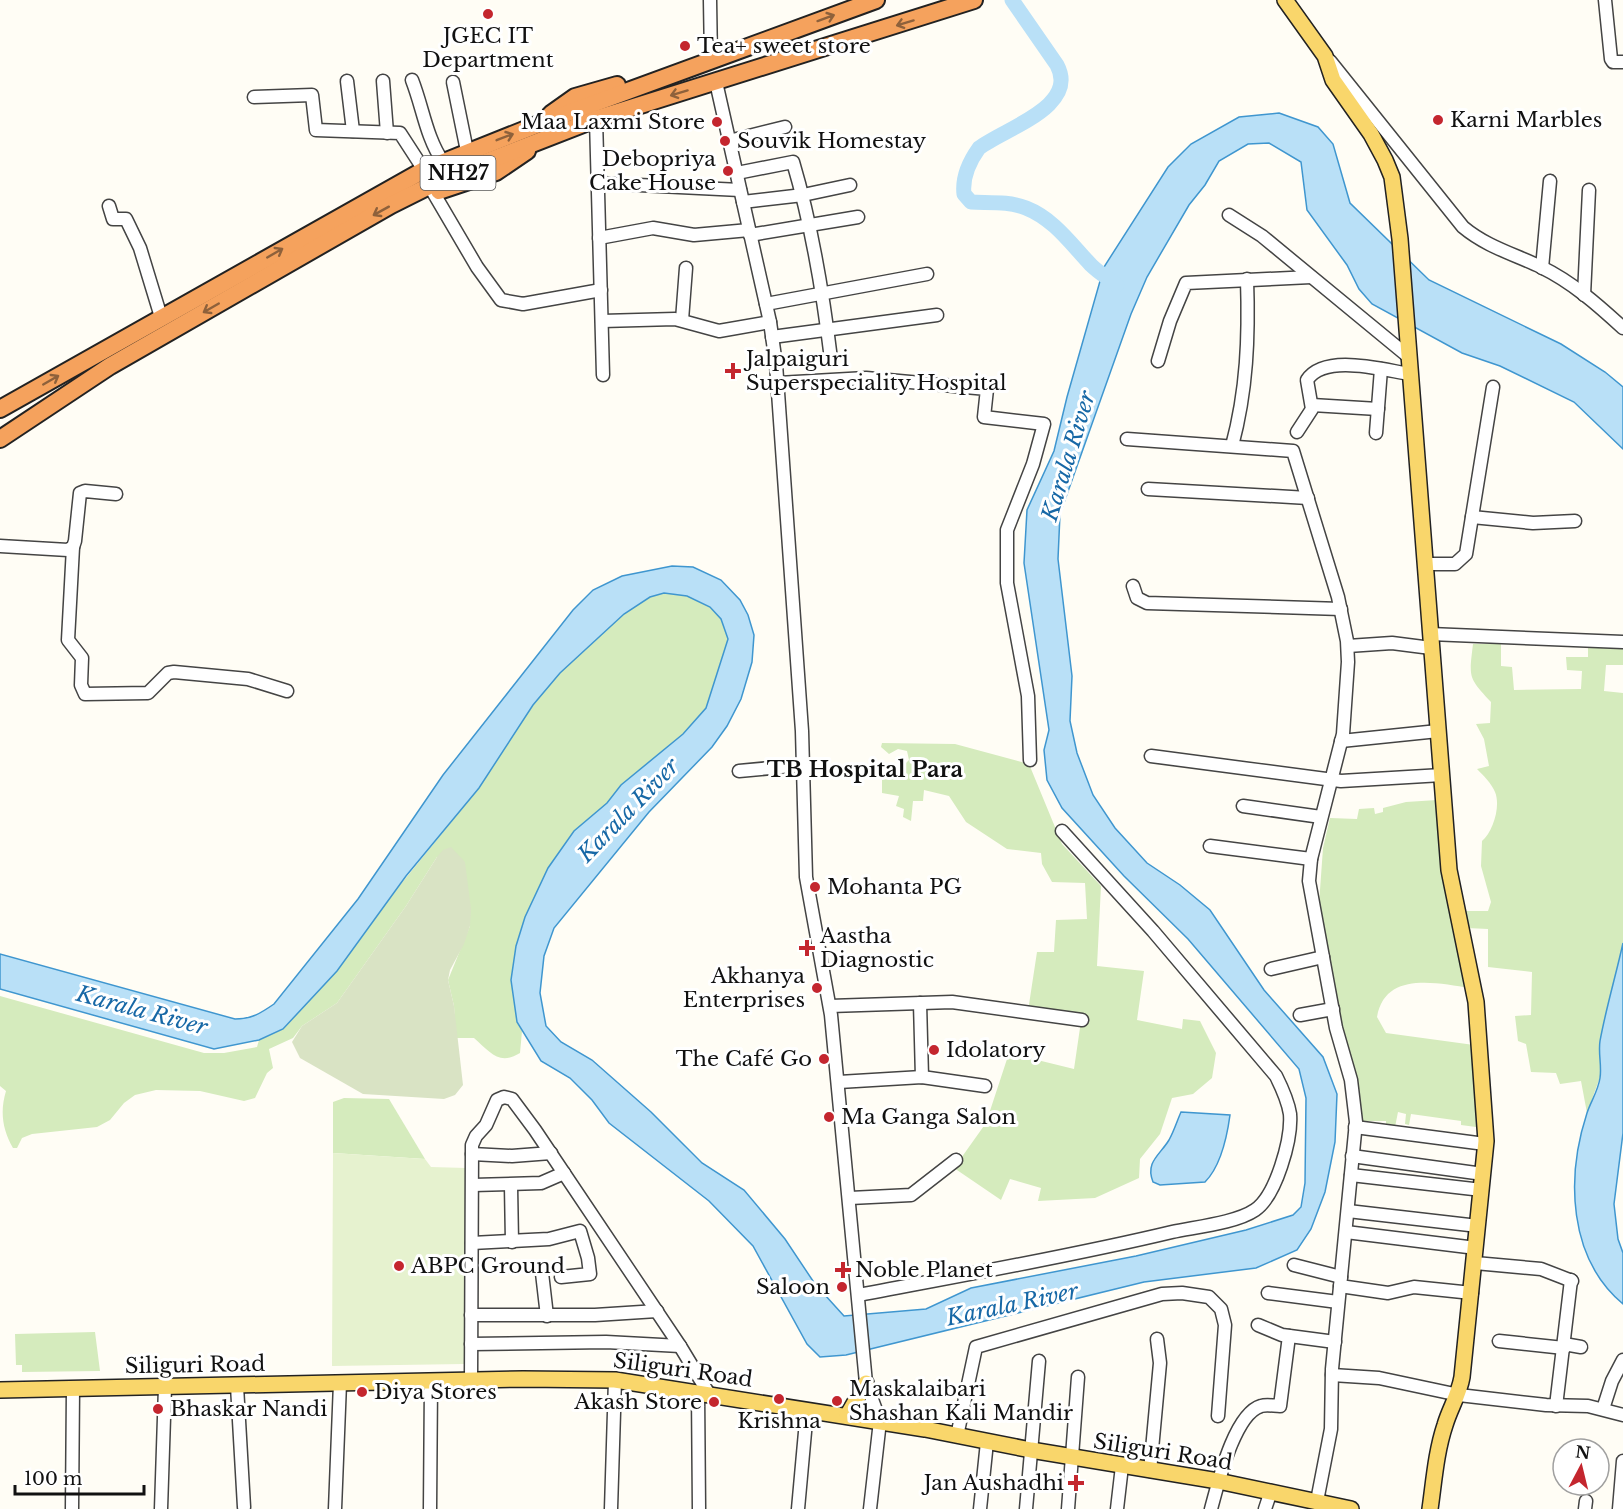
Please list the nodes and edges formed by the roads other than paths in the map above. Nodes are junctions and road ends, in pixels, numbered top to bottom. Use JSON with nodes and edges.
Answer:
{"nodes":[{"id":1,"x":710,"y":0,"type":"edge"},
{"id":2,"x":876,"y":0,"type":"edge"},
{"id":3,"x":1285,"y":0,"type":"edge"},
{"id":4,"x":1605,"y":0,"type":"edge"},
{"id":5,"x":967,"y":2,"type":"edge"},
{"id":6,"x":1325,"y":56,"type":"junction"},
{"id":7,"x":711,"y":60,"type":"junction"},
{"id":8,"x":1623,"y":62,"type":"edge"},
{"id":9,"x":412,"y":80,"type":"dead end"},
{"id":10,"x":347,"y":81,"type":"dead end"},
{"id":11,"x":383,"y":81,"type":"dead end"},
{"id":12,"x":453,"y":82,"type":"dead end"},
{"id":13,"x":716,"y":82,"type":"junction"},
{"id":14,"x":254,"y":97,"type":"dead end"},
{"id":15,"x":596,"y":119,"type":"junction"},
{"id":16,"x":785,"y":127,"type":"dead end"},
{"id":17,"x":540,"y":131,"type":"junction"},
{"id":18,"x":353,"y":132,"type":"junction"},
{"id":19,"x":387,"y":133,"type":"junction"},
{"id":20,"x":729,"y":141,"type":"junction"},
{"id":21,"x":467,"y":151,"type":"junction"},
{"id":22,"x":443,"y":162,"type":"junction"},
{"id":23,"x":424,"y":170,"type":"junction"},
{"id":24,"x":737,"y":173,"type":"junction"},
{"id":25,"x":1550,"y":182,"type":"dead end"},
{"id":26,"x":598,"y":183,"type":"junction"},
{"id":27,"x":850,"y":185,"type":"dead end"},
{"id":28,"x":1589,"y":190,"type":"dead end"},
{"id":29,"x":433,"y":192,"type":"junction"},
{"id":30,"x":803,"y":195,"type":"junction"},
{"id":31,"x":742,"y":196,"type":"junction"},
{"id":32,"x":403,"y":200,"type":"junction"},
{"id":33,"x":110,"y":206,"type":"dead end"},
{"id":34,"x":1230,"y":215,"type":"dead end"},
{"id":35,"x":858,"y":217,"type":"dead end"},
{"id":36,"x":810,"y":226,"type":"junction"},
{"id":37,"x":750,"y":232,"type":"junction"},
{"id":38,"x":599,"y":238,"type":"junction"},
{"id":39,"x":686,"y":268,"type":"dead end"},
{"id":40,"x":1542,"y":268,"type":"junction"},
{"id":41,"x":927,"y":274,"type":"dead end"},
{"id":42,"x":1311,"y":277,"type":"junction"},
{"id":43,"x":1247,"y":279,"type":"junction"},
{"id":44,"x":601,"y":290,"type":"junction"},
{"id":45,"x":823,"y":294,"type":"junction"},
{"id":46,"x":1584,"y":295,"type":"junction"},
{"id":47,"x":766,"y":304,"type":"junction"},
{"id":48,"x":937,"y":315,"type":"dead end"},
{"id":49,"x":161,"y":317,"type":"junction"},
{"id":50,"x":682,"y":320,"type":"junction"},
{"id":51,"x":602,"y":321,"type":"junction"},
{"id":52,"x":770,"y":322,"type":"junction"},
{"id":53,"x":1623,"y":328,"type":"edge"},
{"id":54,"x":828,"y":329,"type":"junction"},
{"id":55,"x":772,"y":337,"type":"junction"},
{"id":56,"x":1409,"y":357,"type":"junction"},
{"id":57,"x":831,"y":359,"type":"dead end"},
{"id":58,"x":1158,"y":362,"type":"dead end"},
{"id":59,"x":1381,"y":369,"type":"junction"},
{"id":60,"x":1410,"y":374,"type":"junction"},
{"id":61,"x":603,"y":375,"type":"dead end"},
{"id":62,"x":778,"y":383,"type":"junction"},
{"id":63,"x":1493,"y":387,"type":"dead end"},
{"id":64,"x":1312,"y":405,"type":"junction"},
{"id":65,"x":0,"y":409,"type":"edge"},
{"id":66,"x":1378,"y":409,"type":"junction"},
{"id":67,"x":1297,"y":432,"type":"dead end"},
{"id":68,"x":1376,"y":433,"type":"dead end"},
{"id":69,"x":1127,"y":438,"type":"dead end"},
{"id":70,"x":0,"y":439,"type":"edge"},
{"id":71,"x":1232,"y":446,"type":"junction"},
{"id":72,"x":1148,"y":489,"type":"dead end"},
{"id":73,"x":116,"y":494,"type":"dead end"},
{"id":74,"x":1308,"y":498,"type":"junction"},
{"id":75,"x":1472,"y":517,"type":"junction"},
{"id":76,"x":1575,"y":520,"type":"dead end"},
{"id":77,"x":0,"y":546,"type":"edge"},
{"id":78,"x":73,"y":547,"type":"junction"},
{"id":79,"x":1426,"y":564,"type":"junction"},
{"id":80,"x":1133,"y":586,"type":"dead end"},
{"id":81,"x":1341,"y":609,"type":"junction"},
{"id":82,"x":1430,"y":641,"type":"junction"},
{"id":83,"x":1623,"y":642,"type":"edge"},
{"id":84,"x":1348,"y":646,"type":"junction"},
{"id":85,"x":287,"y":691,"type":"dead end"},
{"id":86,"x":1438,"y":731,"type":"junction"},
{"id":87,"x":1341,"y":741,"type":"junction"},
{"id":88,"x":1151,"y":756,"type":"dead end"},
{"id":89,"x":1030,"y":759,"type":"dead end"},
{"id":90,"x":803,"y":765,"type":"junction"},
{"id":91,"x":739,"y":771,"type":"dead end"},
{"id":92,"x":1442,"y":775,"type":"junction"},
{"id":93,"x":1331,"y":780,"type":"junction"},
{"id":94,"x":1243,"y":806,"type":"dead end"},
{"id":95,"x":1321,"y":817,"type":"junction"},
{"id":96,"x":1062,"y":831,"type":"dead end"},
{"id":97,"x":1210,"y":846,"type":"dead end"},
{"id":98,"x":1311,"y":859,"type":"junction"},
{"id":99,"x":1324,"y":961,"type":"junction"},
{"id":100,"x":1276,"y":972,"type":"dead end"},
{"id":101,"x":920,"y":1003,"type":"junction"},
{"id":102,"x":830,"y":1006,"type":"junction"},
{"id":103,"x":1333,"y":1009,"type":"junction"},
{"id":104,"x":1300,"y":1015,"type":"dead end"},
{"id":105,"x":1082,"y":1020,"type":"dead end"},
{"id":106,"x":922,"y":1077,"type":"junction"},
{"id":107,"x":838,"y":1082,"type":"junction"},
{"id":108,"x":985,"y":1086,"type":"dead end"},
{"id":109,"x":1355,"y":1127,"type":"junction"},
{"id":110,"x":1485,"y":1144,"type":"junction"},
{"id":111,"x":551,"y":1153,"type":"junction"},
{"id":112,"x":472,"y":1154,"type":"junction"},
{"id":113,"x":1352,"y":1156,"type":"junction"},
{"id":114,"x":956,"y":1160,"type":"dead end"},
{"id":115,"x":564,"y":1173,"type":"junction"},
{"id":116,"x":1483,"y":1174,"type":"junction"},
{"id":117,"x":1350,"y":1175,"type":"junction"},
{"id":118,"x":473,"y":1185,"type":"junction"},
{"id":119,"x":511,"y":1186,"type":"junction"},
{"id":120,"x":1482,"y":1190,"type":"junction"},
{"id":121,"x":850,"y":1198,"type":"junction"},
{"id":122,"x":1348,"y":1211,"type":"junction"},
{"id":123,"x":1478,"y":1226,"type":"junction"},
{"id":124,"x":1346,"y":1232,"type":"junction"},
{"id":125,"x":512,"y":1242,"type":"junction"},
{"id":126,"x":472,"y":1243,"type":"junction"},
{"id":127,"x":1475,"y":1256,"type":"junction"},
{"id":128,"x":1294,"y":1265,"type":"dead end"},
{"id":129,"x":542,"y":1274,"type":"dead end"},
{"id":130,"x":561,"y":1276,"type":"dead end"},
{"id":131,"x":1340,"y":1282,"type":"junction"},
{"id":132,"x":1269,"y":1293,"type":"dead end"},
{"id":133,"x":1472,"y":1293,"type":"junction"},
{"id":134,"x":860,"y":1299,"type":"junction"},
{"id":135,"x":1338,"y":1302,"type":"junction"},
{"id":136,"x":657,"y":1311,"type":"junction"},
{"id":137,"x":471,"y":1314,"type":"junction"},
{"id":138,"x":547,"y":1316,"type":"junction"},
{"id":139,"x":1258,"y":1326,"type":"dead end"},
{"id":140,"x":1289,"y":1336,"type":"junction"},
{"id":141,"x":1157,"y":1339,"type":"dead end"},
{"id":142,"x":1499,"y":1341,"type":"dead end"},
{"id":143,"x":1335,"y":1342,"type":"junction"},
{"id":144,"x":471,"y":1344,"type":"junction"},
{"id":145,"x":680,"y":1346,"type":"junction"},
{"id":146,"x":1564,"y":1346,"type":"junction"},
{"id":147,"x":1581,"y":1347,"type":"dead end"},
{"id":148,"x":1040,"y":1361,"type":"dead end"},
{"id":149,"x":1621,"y":1367,"type":"edge"},
{"id":150,"x":1332,"y":1375,"type":"junction"},
{"id":151,"x":865,"y":1377,"type":"junction"},
{"id":152,"x":1078,"y":1377,"type":"dead end"},
{"id":153,"x":615,"y":1380,"type":"junction"},
{"id":154,"x":471,"y":1381,"type":"junction"},
{"id":155,"x":430,"y":1382,"type":"junction"},
{"id":156,"x":340,"y":1383,"type":"junction"},
{"id":157,"x":165,"y":1386,"type":"junction"},
{"id":158,"x":237,"y":1386,"type":"junction"},
{"id":159,"x":73,"y":1388,"type":"junction"},
{"id":160,"x":0,"y":1390,"type":"edge"},
{"id":161,"x":703,"y":1393,"type":"junction"},
{"id":162,"x":1459,"y":1395,"type":"junction"},
{"id":163,"x":1556,"y":1406,"type":"junction"},
{"id":164,"x":1603,"y":1409,"type":"junction"},
{"id":165,"x":807,"y":1410,"type":"junction"},
{"id":166,"x":1623,"y":1415,"type":"edge"},
{"id":167,"x":847,"y":1416,"type":"junction"},
{"id":168,"x":1218,"y":1416,"type":"dead end"},
{"id":169,"x":880,"y":1421,"type":"junction"},
{"id":170,"x":957,"y":1436,"type":"junction"},
{"id":171,"x":987,"y":1442,"type":"junction"},
{"id":172,"x":1031,"y":1450,"type":"junction"},
{"id":173,"x":1074,"y":1458,"type":"junction"},
{"id":174,"x":1623,"y":1461,"type":"edge"},
{"id":175,"x":1122,"y":1466,"type":"junction"},
{"id":176,"x":1150,"y":1471,"type":"junction"},
{"id":177,"x":1218,"y":1481,"type":"junction"},
{"id":178,"x":1271,"y":1491,"type":"junction"},
{"id":179,"x":1317,"y":1501,"type":"junction"},
{"id":180,"x":1431,"y":1505,"type":"edge"},
{"id":181,"x":244,"y":1507,"type":"dead end"},
{"id":182,"x":72,"y":1509,"type":"edge"},
{"id":183,"x":161,"y":1509,"type":"edge"},
{"id":184,"x":335,"y":1509,"type":"edge"},
{"id":185,"x":430,"y":1509,"type":"edge"},
{"id":186,"x":610,"y":1509,"type":"edge"},
{"id":187,"x":699,"y":1509,"type":"edge"},
{"id":188,"x":798,"y":1509,"type":"edge"},
{"id":189,"x":870,"y":1509,"type":"edge"},
{"id":190,"x":980,"y":1509,"type":"edge"},
{"id":191,"x":1026,"y":1509,"type":"edge"},
{"id":192,"x":1068,"y":1509,"type":"edge"},
{"id":193,"x":1117,"y":1509,"type":"edge"},
{"id":194,"x":1211,"y":1509,"type":"edge"},
{"id":195,"x":1265,"y":1509,"type":"edge"},
{"id":196,"x":1351,"y":1509,"type":"edge"},
{"id":197,"x":1619,"y":1509,"type":"edge"}],
"edges":[{"from":1,"to":7,"type":"street"},
{"from":7,"to":2,"type":"highway","number":"NH27","one_way":true},
{"from":3,"to":6,"type":"main road"},
{"from":4,"to":8,"type":"street"},
{"from":5,"to":13,"type":"highway","number":"NH27","one_way":true},
{"from":6,"to":40,"type":"street"},
{"from":6,"to":56,"type":"main road"},
{"from":7,"to":13,"type":"highway"},
{"from":7,"to":17,"type":"highway","number":"NH27"},
{"from":9,"to":22,"type":"street"},
{"from":10,"to":18,"type":"street"},
{"from":11,"to":19,"type":"street"},
{"from":12,"to":21,"type":"street"},
{"from":13,"to":15,"type":"highway","number":"NH27","one_way":true},
{"from":13,"to":20,"type":"street"},
{"from":14,"to":18,"type":"street"},
{"from":15,"to":17,"type":"highway","number":"NH27"},
{"from":15,"to":26,"type":"street"},
{"from":16,"to":20,"type":"street"},
{"from":21,"to":17,"type":"highway","number":"NH27","one_way":true},
{"from":17,"to":29,"type":"highway","number":"NH27"},
{"from":17,"to":32,"type":"highway","number":"NH27"},
{"from":18,"to":19,"type":"street"},
{"from":19,"to":23,"type":"street"},
{"from":20,"to":24,"type":"street"},
{"from":21,"to":22,"type":"highway","number":"NH27"},
{"from":22,"to":23,"type":"highway","number":"NH27"},
{"from":49,"to":23,"type":"highway","number":"NH27","one_way":true},
{"from":24,"to":30,"type":"street"},
{"from":24,"to":31,"type":"street"},
{"from":25,"to":40,"type":"street"},
{"from":26,"to":31,"type":"street"},
{"from":26,"to":38,"type":"street"},
{"from":27,"to":30,"type":"street"},
{"from":28,"to":46,"type":"street"},
{"from":29,"to":32,"type":"highway","number":"NH27"},
{"from":29,"to":44,"type":"street"},
{"from":30,"to":31,"type":"street"},
{"from":30,"to":36,"type":"street"},
{"from":31,"to":37,"type":"street"},
{"from":32,"to":70,"type":"highway","number":"NH27","one_way":true},
{"from":33,"to":49,"type":"street"},
{"from":34,"to":42,"type":"street"},
{"from":35,"to":36,"type":"street"},
{"from":36,"to":37,"type":"street"},
{"from":36,"to":45,"type":"street"},
{"from":37,"to":38,"type":"street"},
{"from":37,"to":47,"type":"street"},
{"from":38,"to":44,"type":"street"},
{"from":39,"to":50,"type":"street"},
{"from":40,"to":46,"type":"street"},
{"from":41,"to":45,"type":"street"},
{"from":42,"to":43,"type":"street"},
{"from":42,"to":56,"type":"street"},
{"from":43,"to":58,"type":"street"},
{"from":43,"to":71,"type":"street"},
{"from":44,"to":51,"type":"street"},
{"from":45,"to":47,"type":"street"},
{"from":45,"to":54,"type":"street"},
{"from":46,"to":53,"type":"street"},
{"from":47,"to":52,"type":"street"},
{"from":48,"to":54,"type":"street"},
{"from":65,"to":49,"type":"highway","number":"NH27","one_way":true},
{"from":50,"to":51,"type":"street"},
{"from":50,"to":52,"type":"street"},
{"from":51,"to":61,"type":"street"},
{"from":52,"to":55,"type":"street"},
{"from":54,"to":55,"type":"street"},
{"from":54,"to":57,"type":"street"},
{"from":55,"to":62,"type":"street"},
{"from":56,"to":60,"type":"main road"},
{"from":59,"to":60,"type":"street"},
{"from":59,"to":64,"type":"street"},
{"from":59,"to":66,"type":"street"},
{"from":60,"to":79,"type":"main road"},
{"from":62,"to":89,"type":"street"},
{"from":62,"to":90,"type":"street"},
{"from":63,"to":75,"type":"street"},
{"from":64,"to":66,"type":"street"},
{"from":64,"to":67,"type":"street"},
{"from":66,"to":68,"type":"street"},
{"from":69,"to":71,"type":"street"},
{"from":71,"to":74,"type":"street"},
{"from":72,"to":74,"type":"street"},
{"from":73,"to":78,"type":"street"},
{"from":74,"to":81,"type":"street"},
{"from":75,"to":76,"type":"street"},
{"from":75,"to":79,"type":"street"},
{"from":77,"to":78,"type":"street"},
{"from":78,"to":85,"type":"street"},
{"from":79,"to":82,"type":"main road"},
{"from":80,"to":81,"type":"street"},
{"from":81,"to":84,"type":"street"},
{"from":82,"to":83,"type":"street"},
{"from":82,"to":84,"type":"street"},
{"from":82,"to":86,"type":"main road"},
{"from":84,"to":87,"type":"street"},
{"from":86,"to":87,"type":"street"},
{"from":86,"to":92,"type":"main road"},
{"from":87,"to":93,"type":"street"},
{"from":88,"to":93,"type":"street"},
{"from":90,"to":91,"type":"street"},
{"from":90,"to":102,"type":"street"},
{"from":92,"to":93,"type":"street"},
{"from":92,"to":110,"type":"main road"},
{"from":93,"to":95,"type":"street"},
{"from":94,"to":95,"type":"street"},
{"from":95,"to":98,"type":"street"},
{"from":96,"to":134,"type":"street"},
{"from":97,"to":98,"type":"street"},
{"from":98,"to":99,"type":"street"},
{"from":99,"to":100,"type":"street"},
{"from":99,"to":103,"type":"street"},
{"from":101,"to":102,"type":"street"},
{"from":101,"to":105,"type":"street"},
{"from":101,"to":106,"type":"street"},
{"from":102,"to":107,"type":"street"},
{"from":103,"to":104,"type":"street"},
{"from":103,"to":109,"type":"street"},
{"from":106,"to":107,"type":"street"},
{"from":106,"to":108,"type":"street"},
{"from":107,"to":121,"type":"street"},
{"from":109,"to":110,"type":"street"},
{"from":109,"to":113,"type":"street"},
{"from":110,"to":116,"type":"main road"},
{"from":111,"to":112,"type":"street"},
{"from":111,"to":112,"type":"street"},
{"from":111,"to":115,"type":"street"},
{"from":112,"to":118,"type":"street"},
{"from":113,"to":116,"type":"street"},
{"from":113,"to":117,"type":"street"},
{"from":114,"to":121,"type":"street"},
{"from":115,"to":119,"type":"street"},
{"from":115,"to":136,"type":"street"},
{"from":116,"to":120,"type":"main road"},
{"from":117,"to":120,"type":"street"},
{"from":117,"to":122,"type":"street"},
{"from":118,"to":119,"type":"street"},
{"from":118,"to":126,"type":"street"},
{"from":119,"to":125,"type":"street"},
{"from":120,"to":123,"type":"main road"},
{"from":121,"to":134,"type":"street"},
{"from":122,"to":123,"type":"street"},
{"from":122,"to":124,"type":"street"},
{"from":123,"to":127,"type":"main road"},
{"from":124,"to":127,"type":"street"},
{"from":124,"to":131,"type":"street"},
{"from":125,"to":126,"type":"street"},
{"from":125,"to":130,"type":"street"},
{"from":126,"to":137,"type":"street"},
{"from":127,"to":133,"type":"main road"},
{"from":127,"to":146,"type":"street"},
{"from":128,"to":131,"type":"street"},
{"from":129,"to":138,"type":"street"},
{"from":131,"to":133,"type":"street"},
{"from":131,"to":135,"type":"street"},
{"from":132,"to":135,"type":"street"},
{"from":133,"to":162,"type":"main road"},
{"from":134,"to":151,"type":"street"},
{"from":135,"to":143,"type":"street"},
{"from":136,"to":138,"type":"street"},
{"from":136,"to":145,"type":"street"},
{"from":137,"to":138,"type":"street"},
{"from":137,"to":144,"type":"street"},
{"from":139,"to":140,"type":"street"},
{"from":140,"to":143,"type":"street"},
{"from":140,"to":177,"type":"street"},
{"from":141,"to":176,"type":"street"},
{"from":142,"to":146,"type":"street"},
{"from":143,"to":150,"type":"street"},
{"from":144,"to":145,"type":"street"},
{"from":144,"to":154,"type":"street"},
{"from":145,"to":161,"type":"street"},
{"from":146,"to":147,"type":"street"},
{"from":146,"to":163,"type":"street"},
{"from":148,"to":172,"type":"street"},
{"from":149,"to":164,"type":"street"},
{"from":150,"to":162,"type":"street"},
{"from":150,"to":179,"type":"street"},
{"from":151,"to":167,"type":"main road"},
{"from":151,"to":169,"type":"street"},
{"from":152,"to":173,"type":"street"},
{"from":153,"to":154,"type":"main road","name":"Siliguri Road"},
{"from":153,"to":161,"type":"main road","name":"Siliguri Road"},
{"from":153,"to":186,"type":"street"},
{"from":154,"to":155,"type":"main road","name":"Siliguri Road"},
{"from":155,"to":156,"type":"main road","name":"Siliguri Road"},
{"from":155,"to":185,"type":"street"},
{"from":156,"to":158,"type":"main road","name":"Siliguri Road"},
{"from":156,"to":184,"type":"street"},
{"from":157,"to":158,"type":"main road","name":"Siliguri Road"},
{"from":157,"to":159,"type":"main road","name":"Siliguri Road"},
{"from":157,"to":183,"type":"street"},
{"from":158,"to":181,"type":"street"},
{"from":159,"to":160,"type":"main road","name":"Siliguri Road"},
{"from":159,"to":182,"type":"street"},
{"from":161,"to":165,"type":"main road","name":"Siliguri Road"},
{"from":161,"to":187,"type":"street"},
{"from":162,"to":163,"type":"street"},
{"from":162,"to":180,"type":"main road"},
{"from":163,"to":164,"type":"street"},
{"from":164,"to":166,"type":"street"},
{"from":165,"to":167,"type":"main road","name":"Siliguri Road"},
{"from":165,"to":188,"type":"street"},
{"from":167,"to":169,"type":"main road","name":"Siliguri Road"},
{"from":168,"to":170,"type":"street"},
{"from":169,"to":170,"type":"main road","name":"Siliguri Road"},
{"from":169,"to":189,"type":"street"},
{"from":170,"to":171,"type":"main road","name":"Siliguri Road"},
{"from":171,"to":172,"type":"main road","name":"Siliguri Road"},
{"from":171,"to":190,"type":"street"},
{"from":172,"to":173,"type":"main road","name":"Siliguri Road"},
{"from":172,"to":191,"type":"street"},
{"from":173,"to":175,"type":"main road","name":"Siliguri Road"},
{"from":173,"to":192,"type":"street"},
{"from":174,"to":197,"type":"street"},
{"from":175,"to":176,"type":"main road","name":"Siliguri Road"},
{"from":175,"to":193,"type":"street"},
{"from":176,"to":177,"type":"main road","name":"Siliguri Road"},
{"from":177,"to":178,"type":"main road","name":"Siliguri Road"},
{"from":177,"to":194,"type":"street"},
{"from":178,"to":179,"type":"main road","name":"Siliguri Road"},
{"from":178,"to":195,"type":"street"},
{"from":179,"to":196,"type":"main road","name":"Siliguri Road"}]}
